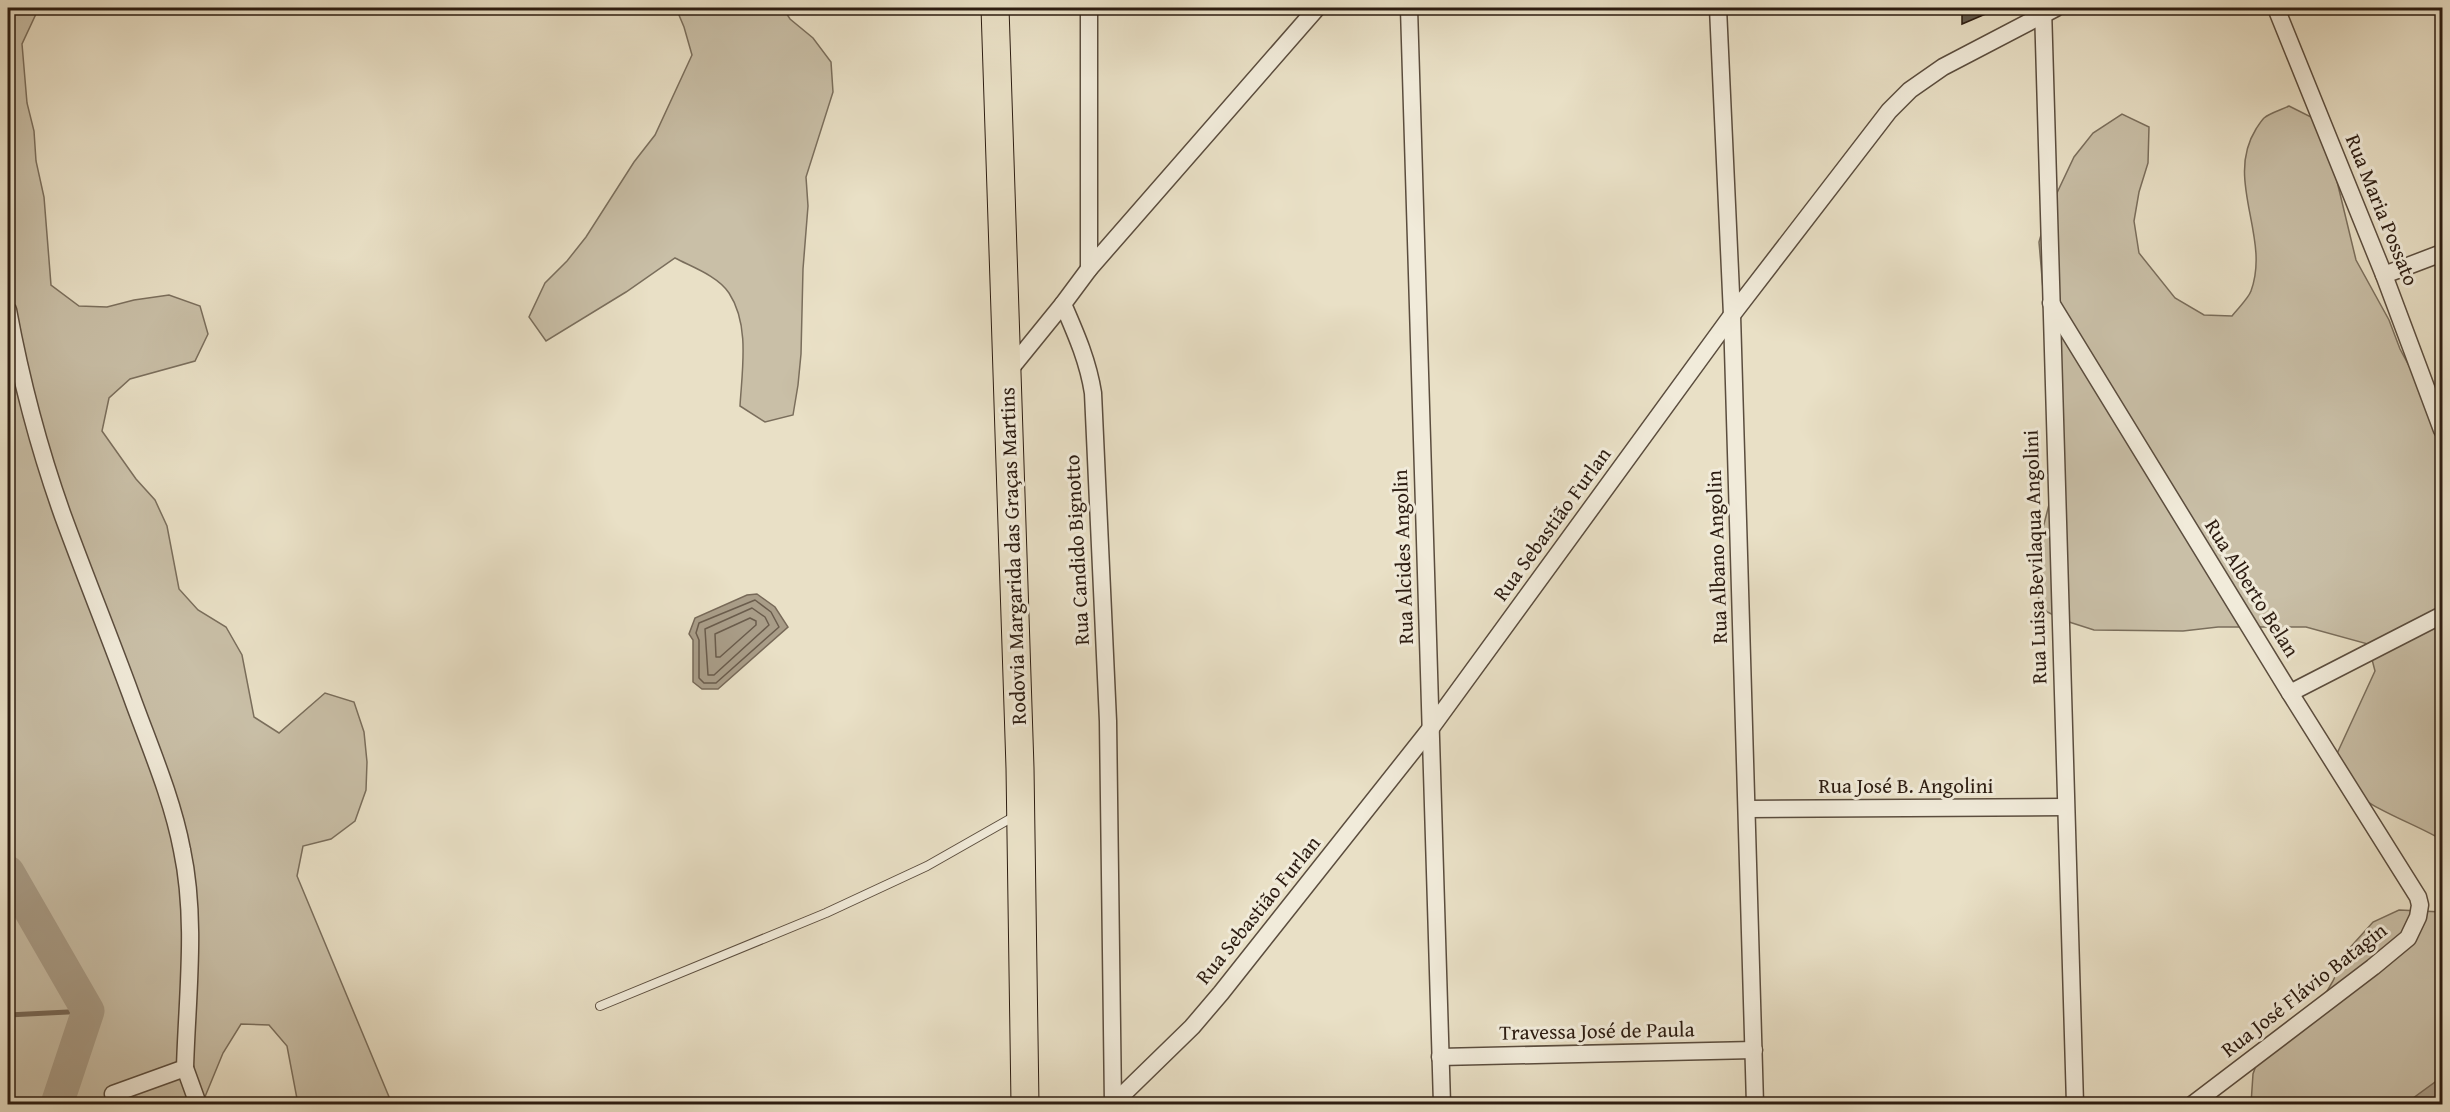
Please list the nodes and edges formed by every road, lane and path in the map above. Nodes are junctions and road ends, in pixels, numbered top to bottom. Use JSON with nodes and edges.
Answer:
{"nodes":[{"id":1,"x":995,"y":8,"type":"edge"},
{"id":2,"x":1317,"y":8,"type":"edge"},
{"id":3,"x":1409,"y":8,"type":"edge"},
{"id":4,"x":1718,"y":8,"type":"edge"},
{"id":5,"x":2276,"y":8,"type":"edge"},
{"id":6,"x":1090,"y":9,"type":"edge"},
{"id":7,"x":2047,"y":10,"type":"edge"},
{"id":8,"x":2442,"y":253,"type":"edge"},
{"id":9,"x":1089,"y":269,"type":"junction"},
{"id":10,"x":2384,"y":274,"type":"junction"},
{"id":11,"x":2050,"y":302,"type":"junction"},
{"id":12,"x":1063,"y":304,"type":"junction"},
{"id":13,"x":8,"y":310,"type":"edge"},
{"id":14,"x":1732,"y":315,"type":"junction"},
{"id":15,"x":1007,"y":373,"type":"junction"},
{"id":16,"x":2442,"y":430,"type":"edge"},
{"id":17,"x":2442,"y":615,"type":"edge"},
{"id":18,"x":2290,"y":693,"type":"junction"},
{"id":19,"x":1431,"y":728,"type":"junction"},
{"id":20,"x":2065,"y":807,"type":"junction"},
{"id":21,"x":1748,"y":809,"type":"junction"},
{"id":22,"x":1021,"y":812,"type":"junction"},
{"id":23,"x":2418,"y":897,"type":"joint"},
{"id":24,"x":600,"y":1006,"type":"dead end"},
{"id":25,"x":1754,"y":1050,"type":"junction"},
{"id":26,"x":1440,"y":1057,"type":"junction"},
{"id":27,"x":185,"y":1068,"type":"junction"},
{"id":28,"x":113,"y":1094,"type":"dead end"},
{"id":29,"x":198,"y":1104,"type":"edge"},
{"id":30,"x":1025,"y":1104,"type":"edge"},
{"id":31,"x":1113,"y":1104,"type":"edge"},
{"id":32,"x":1442,"y":1104,"type":"edge"},
{"id":33,"x":1755,"y":1104,"type":"edge"},
{"id":34,"x":2074,"y":1104,"type":"edge"},
{"id":35,"x":2193,"y":1104,"type":"edge"}],
"edges":[{"from":1,"to":15,"type":"main road","name":"Rodovia Margarida das Graças Martins"},
{"from":2,"to":9,"type":"street"},
{"from":3,"to":19,"type":"street","name":"Rua Alcides Angolin"},
{"from":4,"to":14,"type":"street","name":"Rua Albano Angolin"},
{"from":5,"to":10,"type":"street","name":"Rua Maria Possato"},
{"from":6,"to":9,"type":"street"},
{"from":7,"to":11,"type":"street","name":"Rua Luisa Bevilaqua Angolini"},
{"from":7,"to":14,"type":"street","name":"Rua Sebastião Furlan"},
{"from":8,"to":10,"type":"street"},
{"from":9,"to":12,"type":"street"},
{"from":10,"to":16,"type":"street","name":"Rua Maria Possato"},
{"from":11,"to":18,"type":"street","name":"Rua Alberto Belan"},
{"from":11,"to":20,"type":"street","name":"Rua Luisa Bevilaqua Angolini"},
{"from":12,"to":15,"type":"street"},
{"from":12,"to":31,"type":"street","name":"Rua Candido Bignotto"},
{"from":13,"to":27,"type":"street"},
{"from":14,"to":19,"type":"street","name":"Rua Sebastião Furlan"},
{"from":14,"to":21,"type":"street","name":"Rua Albano Angolin"},
{"from":15,"to":22,"type":"main road","name":"Rodovia Margarida das Graças Martins"},
{"from":17,"to":18,"type":"street"},
{"from":18,"to":23,"type":"street","name":"Rua Alberto Belan"},
{"from":19,"to":26,"type":"street","name":"Rua Alcides Angolin"},
{"from":19,"to":31,"type":"street","name":"Rua Sebastião Furlan"},
{"from":20,"to":21,"type":"street","name":"Rua José B. Angolini"},
{"from":20,"to":34,"type":"street","name":"Rua Luisa Bevilaqua Angolini"},
{"from":21,"to":25,"type":"street","name":"Rua Albano Angolin"},
{"from":22,"to":24,"type":"lane"},
{"from":22,"to":30,"type":"main road","name":"Rodovia Margarida das Graças Martins"},
{"from":23,"to":35,"type":"street","name":"Rua José Flávio Batagin"},
{"from":25,"to":26,"type":"street","name":"Travessa José de Paula"},
{"from":25,"to":33,"type":"street","name":"Rua Albano Angolin"},
{"from":26,"to":32,"type":"street","name":"Rua Alcides Angolin"},
{"from":27,"to":28,"type":"street"},
{"from":27,"to":29,"type":"street"}]}
